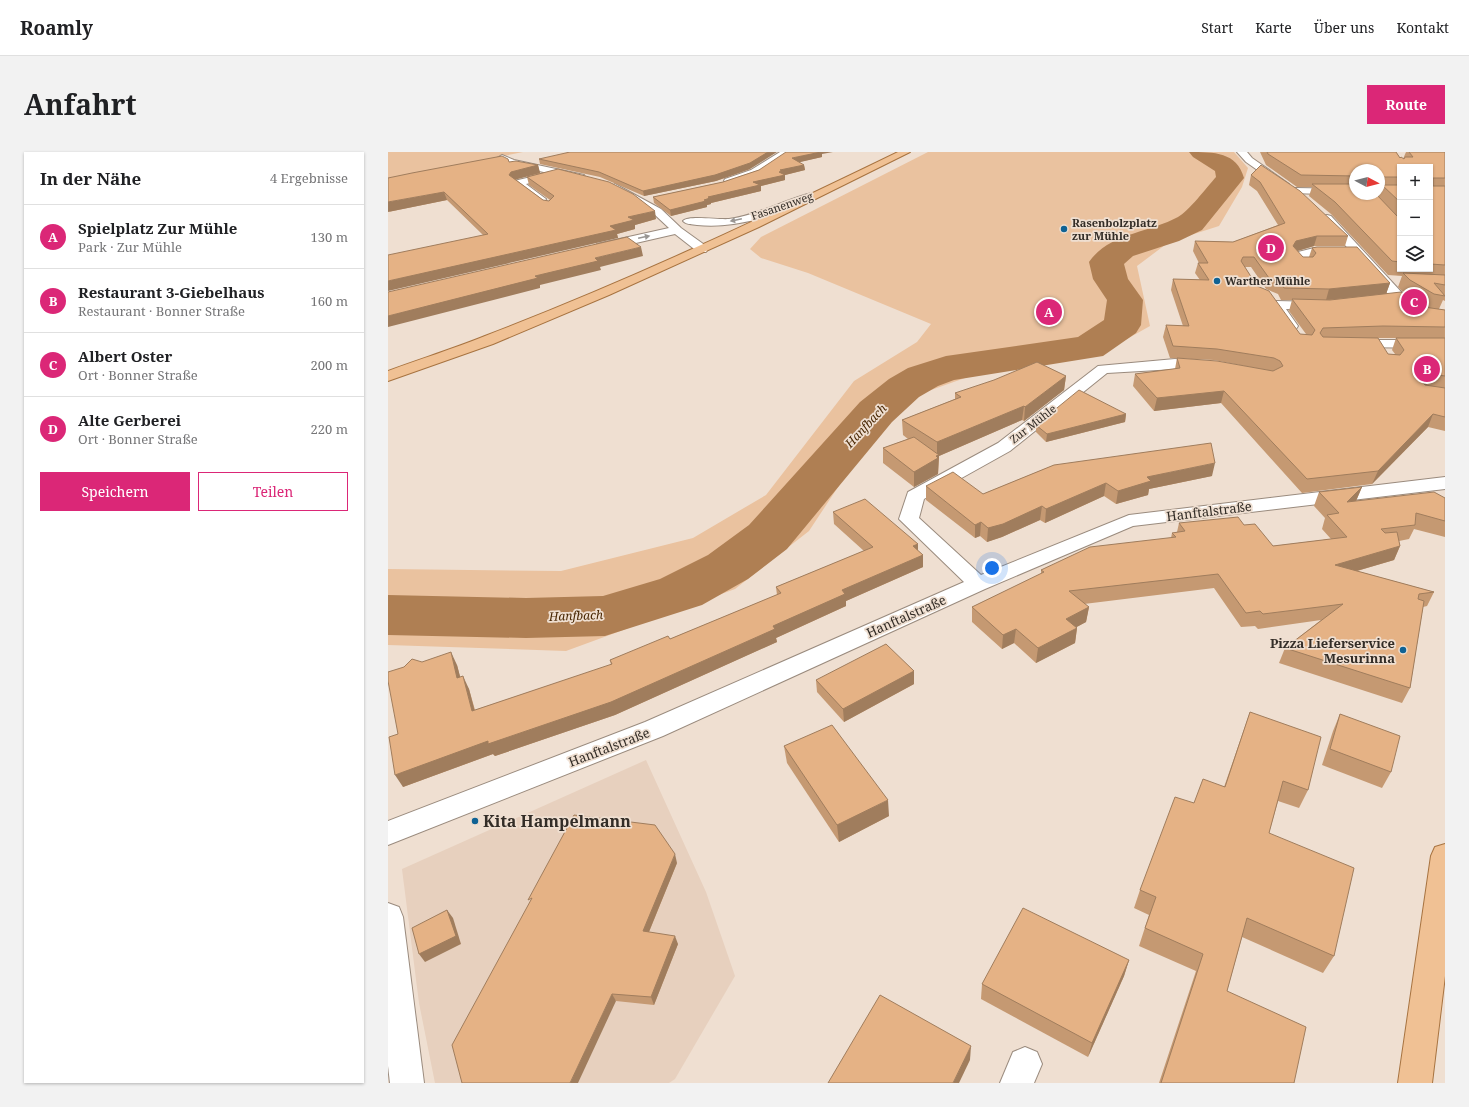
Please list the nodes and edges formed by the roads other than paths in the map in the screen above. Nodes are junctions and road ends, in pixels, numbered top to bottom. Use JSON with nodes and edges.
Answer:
{"nodes":[{"id":1,"x":786,"y":152,"type":"edge"},
{"id":2,"x":905,"y":152,"type":"edge"},
{"id":3,"x":1242,"y":152,"type":"edge"},
{"id":4,"x":523,"y":154,"type":"dead end"},
{"id":5,"x":563,"y":173,"type":"junction"},
{"id":6,"x":593,"y":181,"type":"edge"},
{"id":7,"x":719,"y":184,"type":"edge"},
{"id":8,"x":608,"y":185,"type":"edge"},
{"id":9,"x":826,"y":191,"type":"junction"},
{"id":10,"x":1295,"y":191,"type":"junction"},
{"id":11,"x":1349,"y":192,"type":"edge"},
{"id":12,"x":658,"y":198,"type":"edge"},
{"id":13,"x":642,"y":201,"type":"junction"},
{"id":14,"x":1308,"y":201,"type":"edge"},
{"id":15,"x":550,"y":206,"type":"edge"},
{"id":16,"x":657,"y":211,"type":"junction"},
{"id":17,"x":1320,"y":212,"type":"edge"},
{"id":18,"x":689,"y":221,"type":"junction"},
{"id":19,"x":676,"y":230,"type":"junction"},
{"id":20,"x":733,"y":236,"type":"junction"},
{"id":21,"x":702,"y":249,"type":"junction"},
{"id":22,"x":589,"y":250,"type":"edge"},
{"id":23,"x":1314,"y":252,"type":"junction"},
{"id":24,"x":1358,"y":252,"type":"junction"},
{"id":25,"x":1324,"y":263,"type":"edge"},
{"id":26,"x":1305,"y":264,"type":"edge"},
{"id":27,"x":1383,"y":280,"type":"junction"},
{"id":28,"x":1398,"y":281,"type":"dead end"},
{"id":29,"x":1399,"y":298,"type":"junction"},
{"id":30,"x":1384,"y":300,"type":"edge"},
{"id":31,"x":1333,"y":305,"type":"edge"},
{"id":32,"x":1445,"y":316,"type":"edge"},
{"id":33,"x":1298,"y":336,"type":"edge"},
{"id":34,"x":1340,"y":344,"type":"edge"},
{"id":35,"x":1445,"y":344,"type":"edge"},
{"id":36,"x":1221,"y":368,"type":"edge"},
{"id":37,"x":388,"y":376,"type":"edge"},
{"id":38,"x":1445,"y":483,"type":"edge"},
{"id":39,"x":978,"y":584,"type":"junction"},
{"id":40,"x":388,"y":833,"type":"edge"},
{"id":41,"x":1445,"y":856,"type":"edge"},
{"id":42,"x":388,"y":917,"type":"edge"},
{"id":43,"x":407,"y":1083,"type":"edge"},
{"id":44,"x":1415,"y":1083,"type":"edge"}],
"edges":[{"from":1,"to":7,"type":"street"},
{"from":2,"to":9,"type":"main road"},
{"from":3,"to":10,"type":"street"},
{"from":4,"to":5,"type":"street"},
{"from":5,"to":6,"type":"street"},
{"from":5,"to":15,"type":"street"},
{"from":8,"to":13,"type":"street","name":"Fasanenweg"},
{"from":9,"to":18,"type":"street","name":"Fasanenweg","one_way":true},
{"from":9,"to":20,"type":"main road"},
{"from":10,"to":11,"type":"street"},
{"from":10,"to":14,"type":"street"},
{"from":12,"to":13,"type":"street"},
{"from":13,"to":16,"type":"street","name":"Fasanenweg"},
{"from":16,"to":18,"type":"street","name":"Fasanenweg"},
{"from":16,"to":19,"type":"street","name":"Fasanenweg"},
{"from":17,"to":24,"type":"street"},
{"from":18,"to":20,"type":"street","name":"Fasanenweg"},
{"from":19,"to":21,"type":"street","name":"Fasanenweg"},
{"from":22,"to":19,"type":"street","one_way":true},
{"from":20,"to":21,"type":"main road"},
{"from":21,"to":37,"type":"main road"},
{"from":23,"to":24,"type":"street"},
{"from":23,"to":25,"type":"street"},
{"from":23,"to":26,"type":"street"},
{"from":24,"to":27,"type":"street"},
{"from":27,"to":28,"type":"street"},
{"from":27,"to":29,"type":"street"},
{"from":29,"to":30,"type":"street"},
{"from":29,"to":32,"type":"street"},
{"from":31,"to":33,"type":"street"},
{"from":34,"to":35,"type":"street"},
{"from":36,"to":39,"type":"street","name":"Zur Mühle"},
{"from":38,"to":39,"type":"street","name":"Hanftalstraße"},
{"from":39,"to":40,"type":"street","name":"Hanftalstraße"},
{"from":41,"to":44,"type":"main road"},
{"from":42,"to":43,"type":"street"}]}
